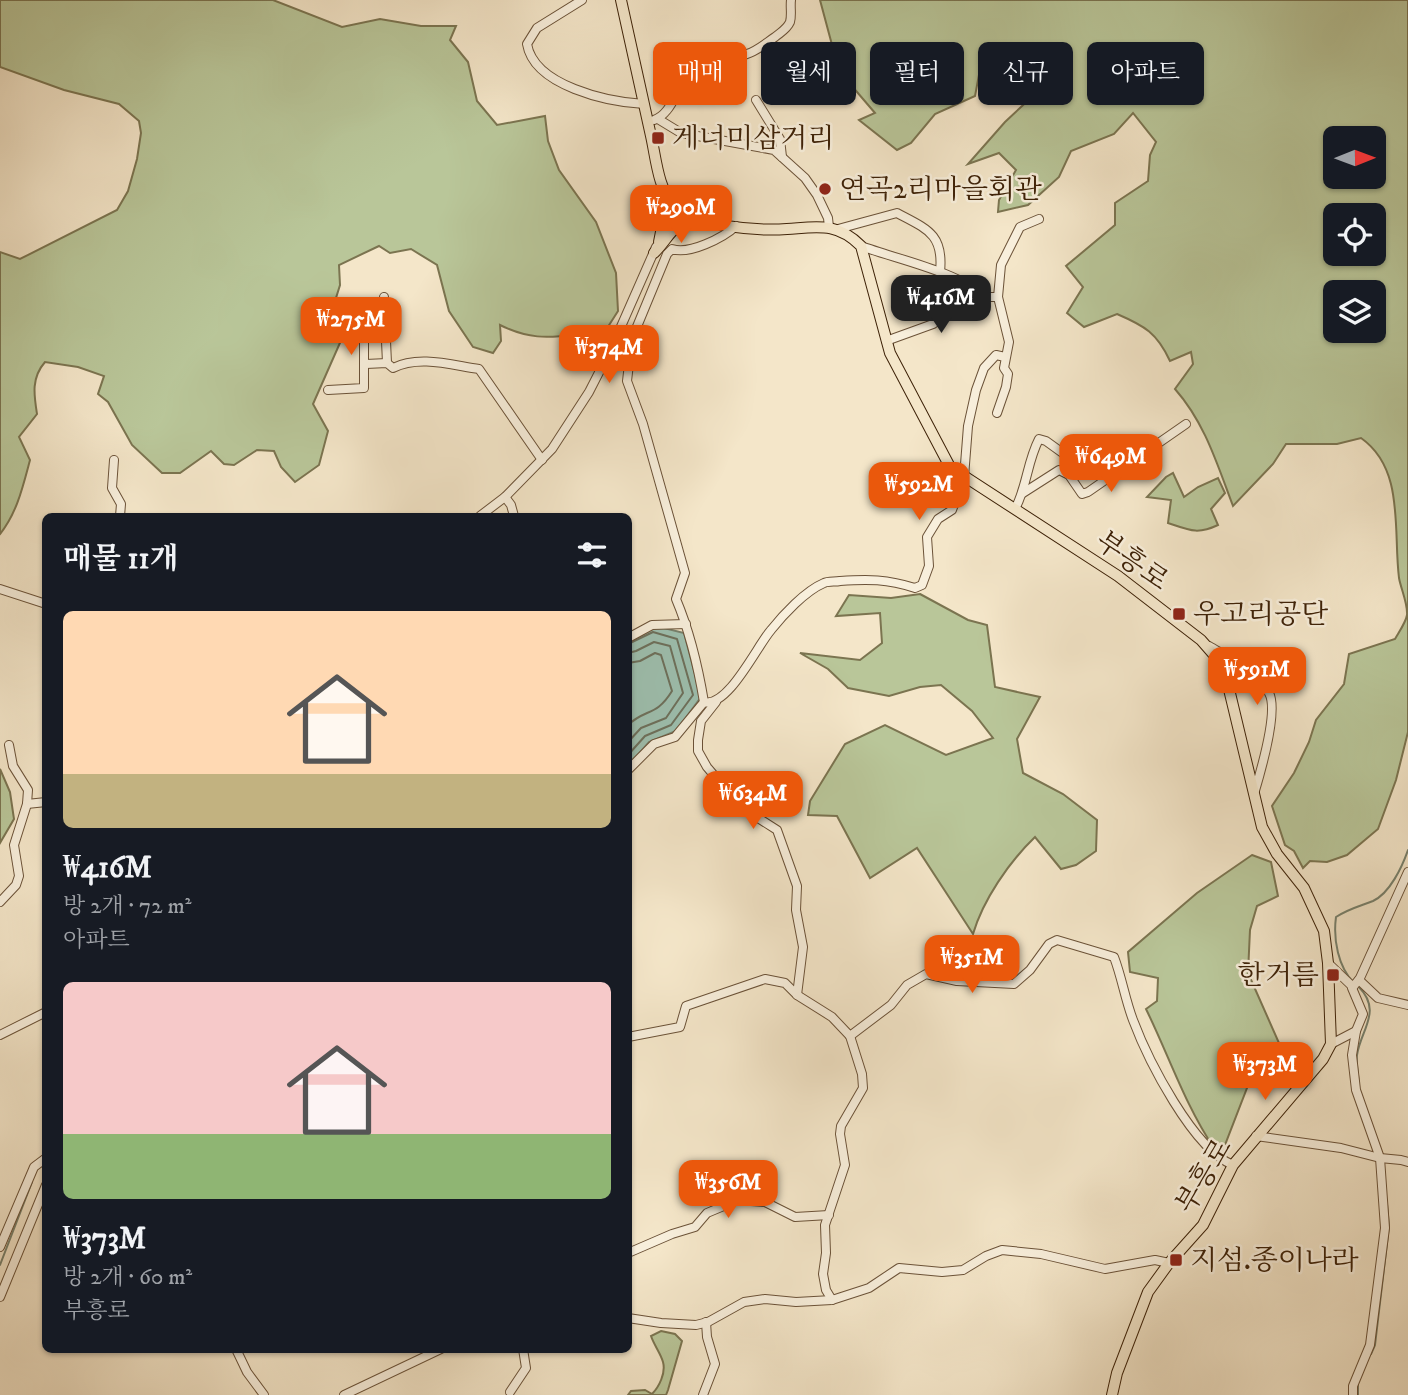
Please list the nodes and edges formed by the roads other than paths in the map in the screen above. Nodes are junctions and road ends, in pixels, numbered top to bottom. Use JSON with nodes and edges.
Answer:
{"nodes":[{"id":1,"x":582,"y":0,"type":"edge"},
{"id":2,"x":621,"y":0,"type":"edge"},
{"id":3,"x":792,"y":0,"type":"edge"},
{"id":4,"x":756,"y":100,"type":"dead end"},
{"id":5,"x":644,"y":104,"type":"junction"},
{"id":6,"x":653,"y":120,"type":"junction"},
{"id":7,"x":782,"y":157,"type":"junction"},
{"id":8,"x":657,"y":165,"type":"junction"},
{"id":9,"x":675,"y":208,"type":"junction"},
{"id":10,"x":1039,"y":219,"type":"dead end"},
{"id":11,"x":702,"y":220,"type":"junction"},
{"id":12,"x":736,"y":226,"type":"junction"},
{"id":13,"x":833,"y":228,"type":"junction"},
{"id":14,"x":659,"y":242,"type":"junction"},
{"id":15,"x":861,"y":246,"type":"junction"},
{"id":16,"x":654,"y":253,"type":"junction"},
{"id":17,"x":940,"y":272,"type":"junction"},
{"id":18,"x":384,"y":297,"type":"dead end"},
{"id":19,"x":992,"y":297,"type":"junction"},
{"id":20,"x":364,"y":316,"type":"dead end"},
{"id":21,"x":886,"y":341,"type":"junction"},
{"id":22,"x":1005,"y":357,"type":"junction"},
{"id":23,"x":387,"y":363,"type":"junction"},
{"id":24,"x":366,"y":364,"type":"junction"},
{"id":25,"x":328,"y":390,"type":"dead end"},
{"id":26,"x":997,"y":413,"type":"dead end"},
{"id":27,"x":1186,"y":425,"type":"dead end"},
{"id":28,"x":1064,"y":454,"type":"dead end"},
{"id":29,"x":114,"y":460,"type":"dead end"},
{"id":30,"x":542,"y":460,"type":"junction"},
{"id":31,"x":964,"y":477,"type":"junction"},
{"id":32,"x":1023,"y":493,"type":"junction"},
{"id":33,"x":505,"y":497,"type":"junction"},
{"id":34,"x":1015,"y":509,"type":"junction"},
{"id":35,"x":120,"y":513,"type":"edge"},
{"id":36,"x":484,"y":513,"type":"edge"},
{"id":37,"x":513,"y":513,"type":"edge"},
{"id":38,"x":0,"y":589,"type":"edge"},
{"id":39,"x":42,"y":603,"type":"edge"},
{"id":40,"x":687,"y":624,"type":"junction"},
{"id":41,"x":632,"y":636,"type":"edge"},
{"id":42,"x":1201,"y":640,"type":"junction"},
{"id":43,"x":704,"y":702,"type":"junction"},
{"id":44,"x":716,"y":702,"type":"junction"},
{"id":45,"x":9,"y":745,"type":"dead end"},
{"id":46,"x":632,"y":766,"type":"edge"},
{"id":47,"x":1253,"y":795,"type":"junction"},
{"id":48,"x":42,"y":802,"type":"edge"},
{"id":49,"x":27,"y":804,"type":"junction"},
{"id":50,"x":1408,"y":873,"type":"edge"},
{"id":51,"x":0,"y":902,"type":"edge"},
{"id":52,"x":1328,"y":964,"type":"junction"},
{"id":53,"x":1356,"y":984,"type":"junction"},
{"id":54,"x":797,"y":995,"type":"junction"},
{"id":55,"x":1408,"y":1004,"type":"edge"},
{"id":56,"x":42,"y":1014,"type":"edge"},
{"id":57,"x":1356,"y":1031,"type":"junction"},
{"id":58,"x":0,"y":1035,"type":"edge"},
{"id":59,"x":632,"y":1036,"type":"edge"},
{"id":60,"x":850,"y":1036,"type":"junction"},
{"id":61,"x":1331,"y":1044,"type":"junction"},
{"id":62,"x":1256,"y":1136,"type":"junction"},
{"id":63,"x":1384,"y":1159,"type":"junction"},
{"id":64,"x":42,"y":1161,"type":"edge"},
{"id":65,"x":1408,"y":1162,"type":"edge"},
{"id":66,"x":1233,"y":1165,"type":"junction"},
{"id":67,"x":42,"y":1195,"type":"edge"},
{"id":68,"x":829,"y":1215,"type":"junction"},
{"id":69,"x":0,"y":1247,"type":"edge"},
{"id":70,"x":632,"y":1251,"type":"edge"},
{"id":71,"x":1169,"y":1263,"type":"junction"},
{"id":72,"x":0,"y":1297,"type":"edge"},
{"id":73,"x":832,"y":1300,"type":"junction"},
{"id":74,"x":632,"y":1319,"type":"edge"},
{"id":75,"x":706,"y":1322,"type":"junction"},
{"id":76,"x":238,"y":1353,"type":"edge"},
{"id":77,"x":433,"y":1353,"type":"edge"},
{"id":78,"x":524,"y":1353,"type":"edge"},
{"id":79,"x":510,"y":1392,"type":"dead end"},
{"id":80,"x":264,"y":1395,"type":"edge"},
{"id":81,"x":344,"y":1395,"type":"edge"},
{"id":82,"x":702,"y":1395,"type":"edge"},
{"id":83,"x":1112,"y":1395,"type":"edge"},
{"id":84,"x":1353,"y":1395,"type":"edge"}],
"edges":[{"from":1,"to":5,"type":"street"},
{"from":2,"to":5,"type":"main road"},
{"from":3,"to":6,"type":"street"},
{"from":4,"to":7,"type":"street"},
{"from":5,"to":6,"type":"main road"},
{"from":6,"to":7,"type":"street"},
{"from":6,"to":8,"type":"main road"},
{"from":7,"to":13,"type":"street"},
{"from":8,"to":9,"type":"main road"},
{"from":8,"to":14,"type":"main road"},
{"from":9,"to":11,"type":"main road"},
{"from":9,"to":14,"type":"street"},
{"from":10,"to":19,"type":"street"},
{"from":11,"to":12,"type":"main road"},
{"from":11,"to":16,"type":"main road"},
{"from":12,"to":13,"type":"main road"},
{"from":12,"to":40,"type":"street"},
{"from":13,"to":15,"type":"main road"},
{"from":13,"to":17,"type":"street"},
{"from":14,"to":16,"type":"street"},
{"from":15,"to":17,"type":"street"},
{"from":15,"to":21,"type":"main road","name":"부흥로"},
{"from":16,"to":30,"type":"street"},
{"from":17,"to":19,"type":"street"},
{"from":18,"to":23,"type":"street"},
{"from":19,"to":21,"type":"street"},
{"from":19,"to":22,"type":"street"},
{"from":20,"to":24,"type":"street"},
{"from":21,"to":31,"type":"main road","name":"부흥로"},
{"from":22,"to":26,"type":"street"},
{"from":22,"to":31,"type":"street"},
{"from":23,"to":24,"type":"street"},
{"from":23,"to":30,"type":"street"},
{"from":24,"to":25,"type":"street"},
{"from":27,"to":32,"type":"street"},
{"from":28,"to":32,"type":"street"},
{"from":29,"to":35,"type":"street"},
{"from":30,"to":33,"type":"street"},
{"from":31,"to":34,"type":"main road","name":"부흥로"},
{"from":31,"to":44,"type":"street"},
{"from":32,"to":34,"type":"street"},
{"from":33,"to":36,"type":"street"},
{"from":33,"to":37,"type":"street"},
{"from":34,"to":42,"type":"main road","name":"부흥로"},
{"from":38,"to":39,"type":"street"},
{"from":40,"to":41,"type":"street"},
{"from":40,"to":43,"type":"street"},
{"from":42,"to":47,"type":"main road","name":"부흥로"},
{"from":42,"to":47,"type":"street","name":"부흥로"},
{"from":43,"to":44,"type":"street"},
{"from":43,"to":46,"type":"street"},
{"from":44,"to":54,"type":"street"},
{"from":45,"to":49,"type":"street"},
{"from":47,"to":52,"type":"main road","name":"부흥로"},
{"from":48,"to":49,"type":"street"},
{"from":49,"to":51,"type":"street"},
{"from":50,"to":53,"type":"street"},
{"from":52,"to":53,"type":"street"},
{"from":52,"to":61,"type":"main road","name":"부흥로"},
{"from":53,"to":55,"type":"street"},
{"from":53,"to":57,"type":"street"},
{"from":54,"to":59,"type":"street"},
{"from":54,"to":60,"type":"street"},
{"from":56,"to":58,"type":"street"},
{"from":57,"to":61,"type":"street"},
{"from":57,"to":63,"type":"street"},
{"from":60,"to":66,"type":"street"},
{"from":60,"to":68,"type":"street"},
{"from":61,"to":62,"type":"main road","name":"부흥로"},
{"from":62,"to":63,"type":"street"},
{"from":62,"to":66,"type":"main road","name":"부흥로"},
{"from":63,"to":65,"type":"street"},
{"from":63,"to":84,"type":"street"},
{"from":64,"to":69,"type":"street"},
{"from":66,"to":71,"type":"main road","name":"부흥로"},
{"from":67,"to":72,"type":"street"},
{"from":68,"to":70,"type":"street"},
{"from":68,"to":73,"type":"street"},
{"from":71,"to":73,"type":"street"},
{"from":71,"to":83,"type":"main road","name":"부흥로"},
{"from":73,"to":75,"type":"street"},
{"from":74,"to":75,"type":"street"},
{"from":75,"to":82,"type":"street"},
{"from":76,"to":80,"type":"street"},
{"from":77,"to":81,"type":"street"},
{"from":78,"to":79,"type":"street"}]}
